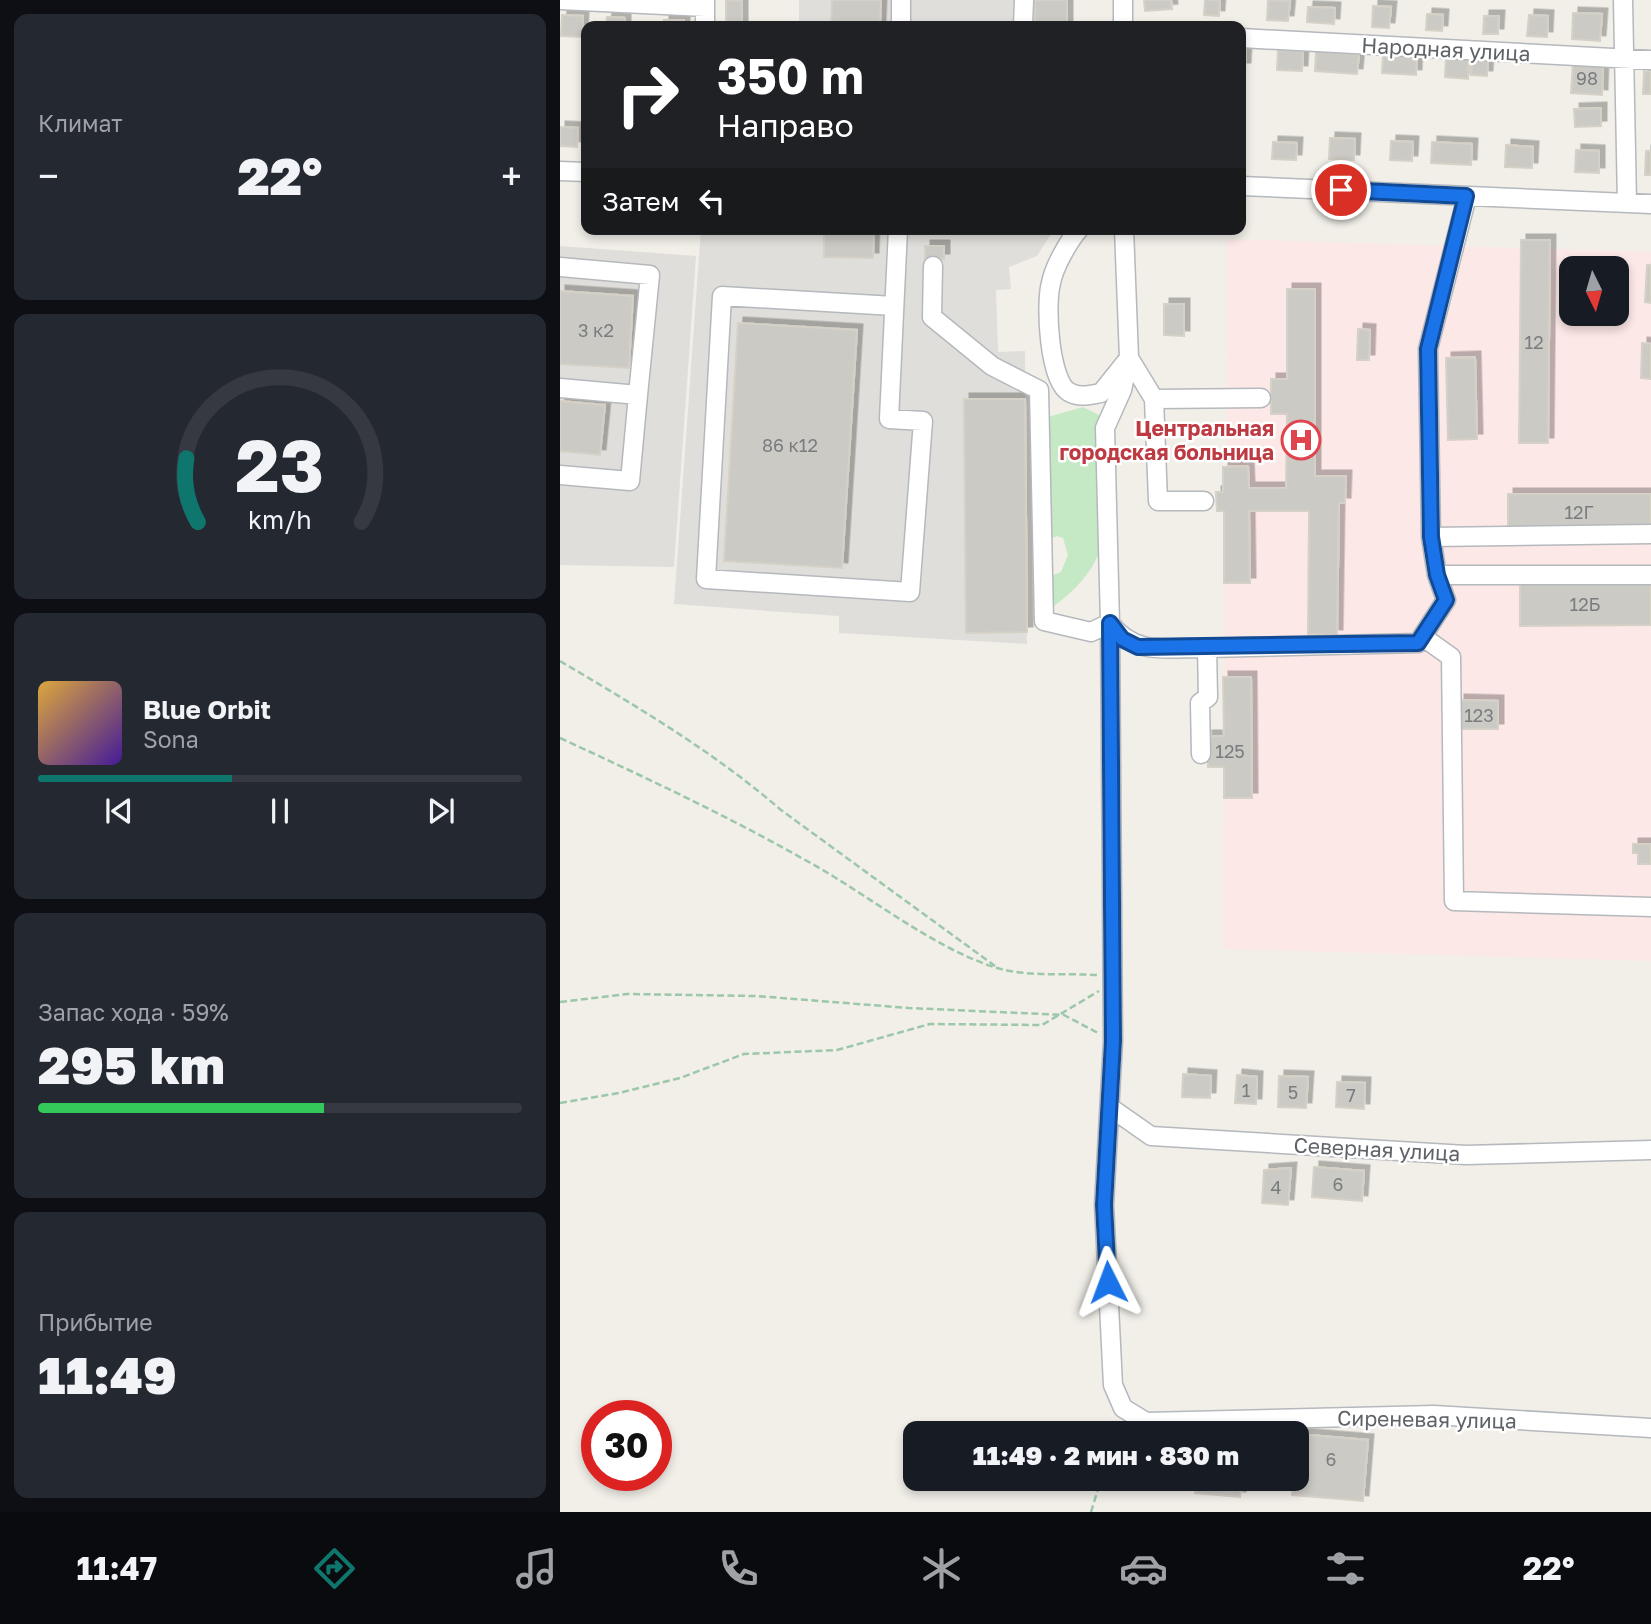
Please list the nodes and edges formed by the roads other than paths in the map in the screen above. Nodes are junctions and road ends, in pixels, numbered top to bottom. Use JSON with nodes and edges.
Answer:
{"nodes":[{"id":1,"x":560,"y":0,"type":"edge"},
{"id":2,"x":901,"y":0,"type":"edge"},
{"id":3,"x":1024,"y":0,"type":"edge"},
{"id":4,"x":1123,"y":0,"type":"edge"},
{"id":5,"x":1623,"y":0,"type":"edge"},
{"id":6,"x":705,"y":3,"type":"edge"},
{"id":7,"x":705,"y":21,"type":"edge"},
{"id":8,"x":901,"y":21,"type":"edge"},
{"id":9,"x":1023,"y":21,"type":"edge"},
{"id":10,"x":1123,"y":21,"type":"edge"},
{"id":11,"x":1246,"y":38,"type":"edge"},
{"id":12,"x":1624,"y":59,"type":"junction"},
{"id":13,"x":1651,"y":60,"type":"edge"},
{"id":14,"x":560,"y":172,"type":"edge"},
{"id":15,"x":581,"y":172,"type":"edge"},
{"id":16,"x":1246,"y":186,"type":"edge"},
{"id":17,"x":1466,"y":196,"type":"junction"},
{"id":18,"x":1628,"y":203,"type":"junction"},
{"id":19,"x":1651,"y":204,"type":"edge"},
{"id":20,"x":898,"y":235,"type":"edge"},
{"id":21,"x":1076,"y":235,"type":"edge"},
{"id":22,"x":1124,"y":235,"type":"edge"},
{"id":23,"x":933,"y":266,"type":"dead end"},
{"id":24,"x":560,"y":267,"type":"edge"},
{"id":25,"x":894,"y":306,"type":"junction"},
{"id":26,"x":1129,"y":358,"type":"junction"},
{"id":27,"x":560,"y":388,"type":"edge"},
{"id":28,"x":638,"y":395,"type":"junction"},
{"id":29,"x":1261,"y":398,"type":"dead end"},
{"id":30,"x":1154,"y":399,"type":"junction"},
{"id":31,"x":560,"y":475,"type":"edge"},
{"id":32,"x":1204,"y":500,"type":"dead end"},
{"id":33,"x":1651,"y":534,"type":"edge"},
{"id":34,"x":1431,"y":537,"type":"junction"},
{"id":35,"x":1437,"y":575,"type":"junction"},
{"id":36,"x":1651,"y":575,"type":"edge"},
{"id":37,"x":1110,"y":623,"type":"junction"},
{"id":38,"x":1423,"y":637,"type":"junction"},
{"id":39,"x":1207,"y":648,"type":"junction"},
{"id":40,"x":1201,"y":754,"type":"dead end"},
{"id":41,"x":1651,"y":907,"type":"edge"},
{"id":42,"x":1111,"y":1108,"type":"junction"},
{"id":43,"x":1651,"y":1150,"type":"edge"},
{"id":44,"x":1651,"y":1428,"type":"edge"}],
"edges":[{"from":1,"to":6,"type":"street"},
{"from":2,"to":8,"type":"street"},
{"from":3,"to":9,"type":"street"},
{"from":4,"to":10,"type":"street"},
{"from":5,"to":12,"type":"street"},
{"from":6,"to":7,"type":"street"},
{"from":11,"to":12,"type":"street","name":"Народная улица"},
{"from":12,"to":13,"type":"street","name":"Народная улица"},
{"from":12,"to":18,"type":"street"},
{"from":14,"to":15,"type":"street"},
{"from":16,"to":17,"type":"street"},
{"from":17,"to":18,"type":"street"},
{"from":17,"to":34,"type":"street"},
{"from":18,"to":19,"type":"street"},
{"from":20,"to":25,"type":"street"},
{"from":21,"to":26,"type":"street"},
{"from":22,"to":26,"type":"street"},
{"from":23,"to":37,"type":"street"},
{"from":24,"to":28,"type":"street"},
{"from":25,"to":25,"type":"street"},
{"from":26,"to":30,"type":"street"},
{"from":26,"to":37,"type":"street"},
{"from":27,"to":28,"type":"street"},
{"from":28,"to":31,"type":"street"},
{"from":29,"to":30,"type":"street"},
{"from":30,"to":32,"type":"street"},
{"from":33,"to":34,"type":"street"},
{"from":34,"to":35,"type":"street"},
{"from":35,"to":36,"type":"street"},
{"from":35,"to":38,"type":"street"},
{"from":37,"to":39,"type":"street"},
{"from":37,"to":42,"type":"street"},
{"from":38,"to":39,"type":"street"},
{"from":38,"to":41,"type":"street"},
{"from":39,"to":40,"type":"street"},
{"from":42,"to":43,"type":"street","name":"Северная улица"},
{"from":42,"to":44,"type":"street","name":"Сиреневая улица"}]}
